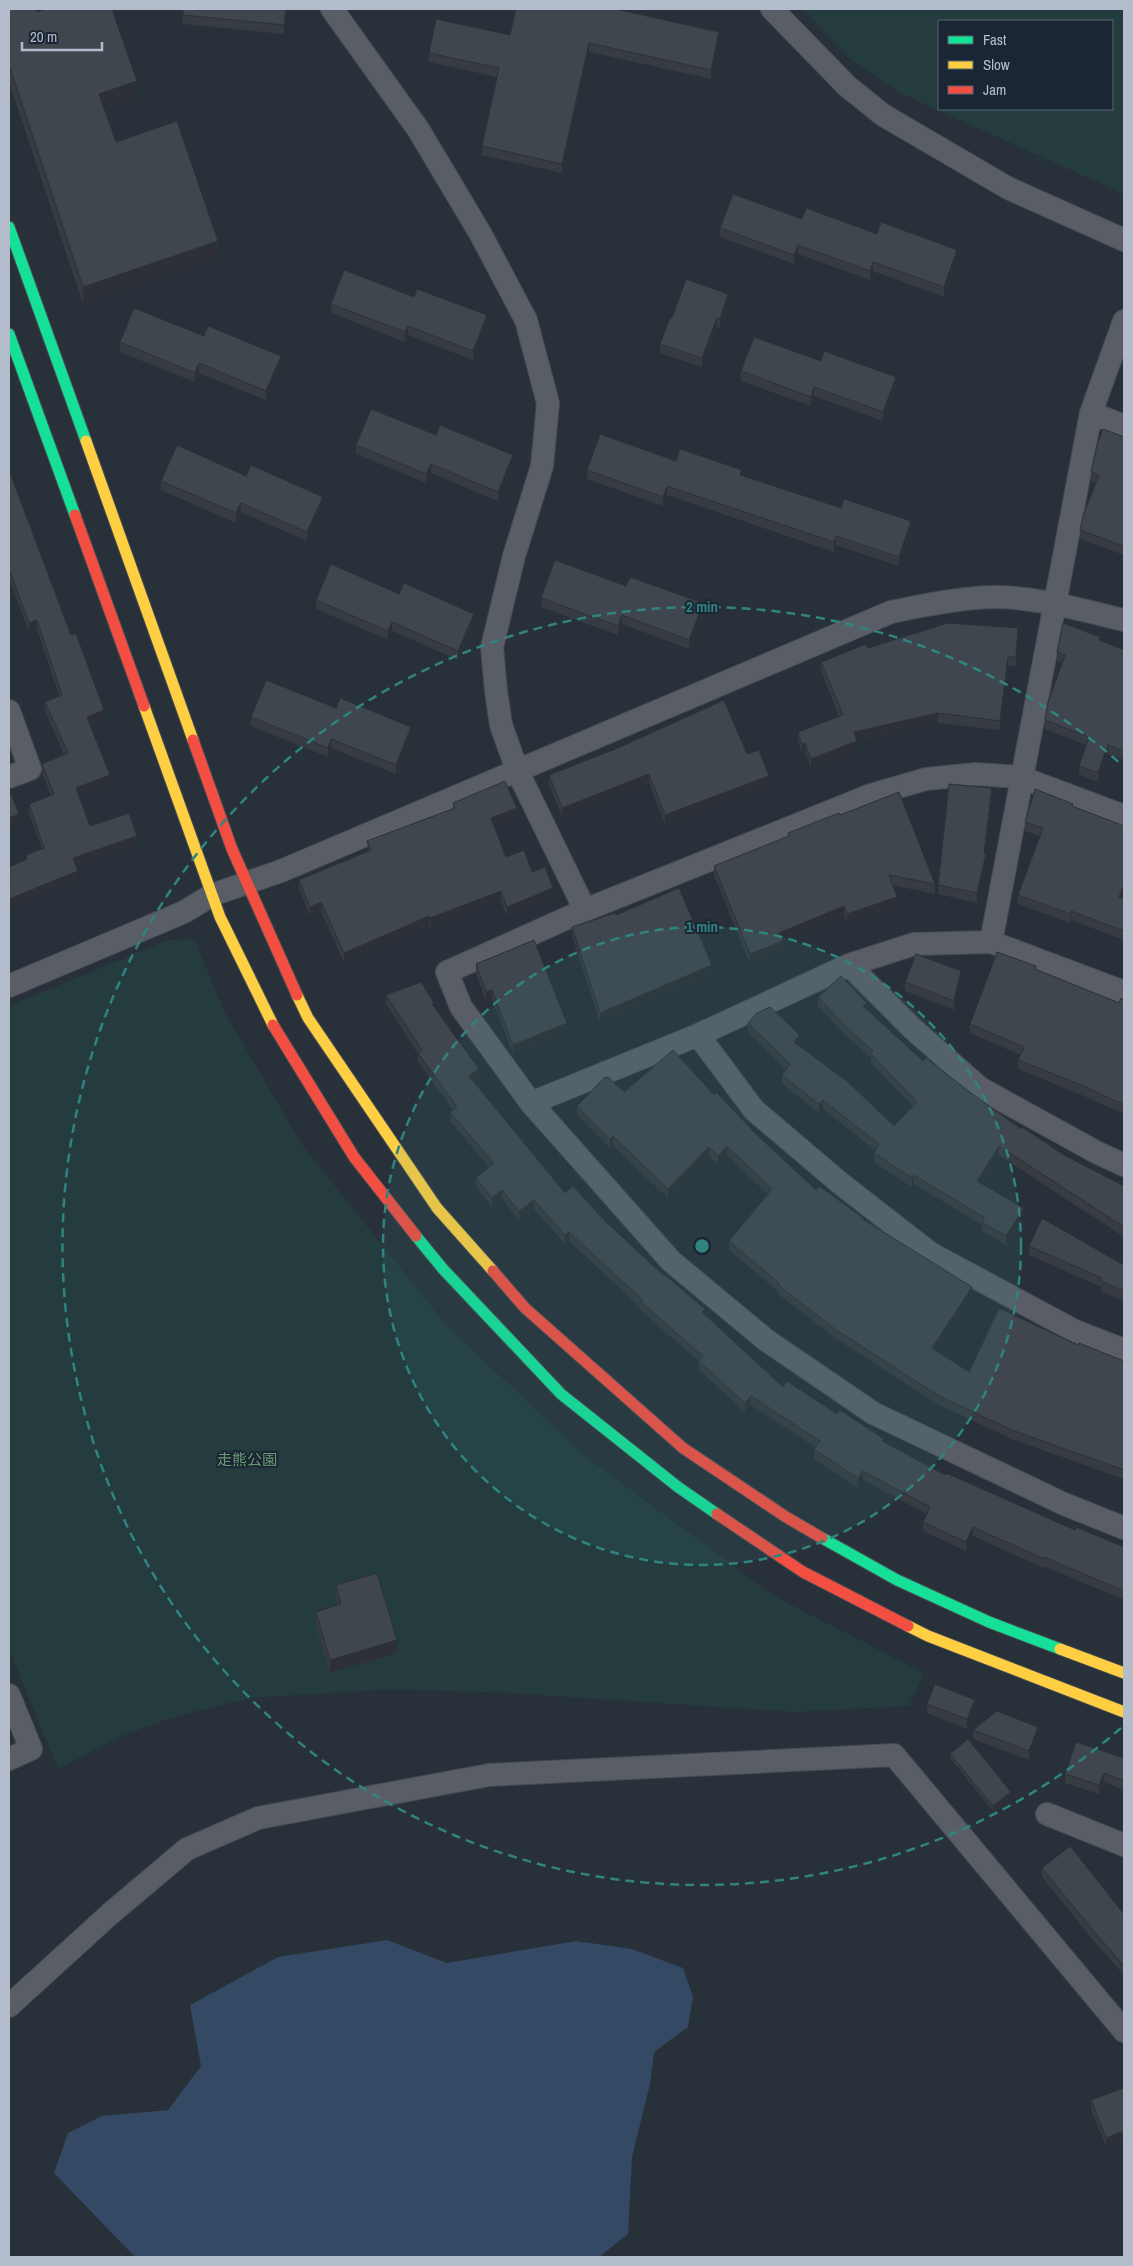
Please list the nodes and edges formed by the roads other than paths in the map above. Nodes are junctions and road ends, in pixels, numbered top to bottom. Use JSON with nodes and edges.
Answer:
{"nodes":[{"id":1,"x":332,"y":9,"type":"edge"},
{"id":2,"x":772,"y":9,"type":"edge"},
{"id":3,"x":9,"y":227,"type":"edge"},
{"id":4,"x":1124,"y":240,"type":"edge"},
{"id":5,"x":1124,"y":321,"type":"edge"},
{"id":6,"x":9,"y":334,"type":"edge"},
{"id":7,"x":1091,"y":413,"type":"junction"},
{"id":8,"x":1124,"y":426,"type":"edge"},
{"id":9,"x":1054,"y":603,"type":"junction"},
{"id":10,"x":1124,"y":620,"type":"edge"},
{"id":11,"x":9,"y":711,"type":"edge"},
{"id":12,"x":517,"y":770,"type":"junction"},
{"id":13,"x":1020,"y":777,"type":"junction"},
{"id":14,"x":9,"y":778,"type":"edge"},
{"id":15,"x":1124,"y":816,"type":"edge"},
{"id":16,"x":246,"y":883,"type":"junction"},
{"id":17,"x":212,"y":895,"type":"junction"},
{"id":18,"x":585,"y":910,"type":"junction"},
{"id":19,"x":991,"y":942,"type":"junction"},
{"id":20,"x":849,"y":965,"type":"junction"},
{"id":21,"x":9,"y":986,"type":"edge"},
{"id":22,"x":1124,"y":992,"type":"edge"},
{"id":23,"x":698,"y":1035,"type":"junction"},
{"id":24,"x":531,"y":1103,"type":"junction"},
{"id":25,"x":1124,"y":1165,"type":"edge"},
{"id":26,"x":1124,"y":1350,"type":"edge"},
{"id":27,"x":1124,"y":1528,"type":"edge"},
{"id":28,"x":1124,"y":1673,"type":"edge"},
{"id":29,"x":9,"y":1695,"type":"edge"},
{"id":30,"x":1124,"y":1712,"type":"edge"},
{"id":31,"x":9,"y":1758,"type":"edge"},
{"id":32,"x":1047,"y":1814,"type":"dead end"},
{"id":33,"x":1124,"y":1845,"type":"edge"},
{"id":34,"x":9,"y":2006,"type":"edge"},
{"id":35,"x":1124,"y":2031,"type":"edge"}],
"edges":[{"from":1,"to":12,"type":"street"},
{"from":2,"to":4,"type":"street"},
{"from":3,"to":16,"type":"street"},
{"from":5,"to":7,"type":"street"},
{"from":6,"to":17,"type":"street"},
{"from":7,"to":8,"type":"street"},
{"from":7,"to":9,"type":"street"},
{"from":9,"to":10,"type":"street"},
{"from":9,"to":12,"type":"street"},
{"from":9,"to":13,"type":"street"},
{"from":11,"to":14,"type":"street"},
{"from":12,"to":16,"type":"street"},
{"from":12,"to":18,"type":"street"},
{"from":13,"to":15,"type":"street"},
{"from":13,"to":18,"type":"street"},
{"from":13,"to":19,"type":"street"},
{"from":16,"to":17,"type":"street"},
{"from":16,"to":28,"type":"street"},
{"from":17,"to":21,"type":"street"},
{"from":17,"to":30,"type":"street"},
{"from":18,"to":24,"type":"street"},
{"from":19,"to":20,"type":"street"},
{"from":19,"to":22,"type":"street"},
{"from":20,"to":23,"type":"street"},
{"from":20,"to":25,"type":"street"},
{"from":23,"to":24,"type":"street"},
{"from":23,"to":26,"type":"street"},
{"from":24,"to":27,"type":"street"},
{"from":29,"to":31,"type":"street"},
{"from":32,"to":33,"type":"street"},
{"from":34,"to":35,"type":"street"}]}
